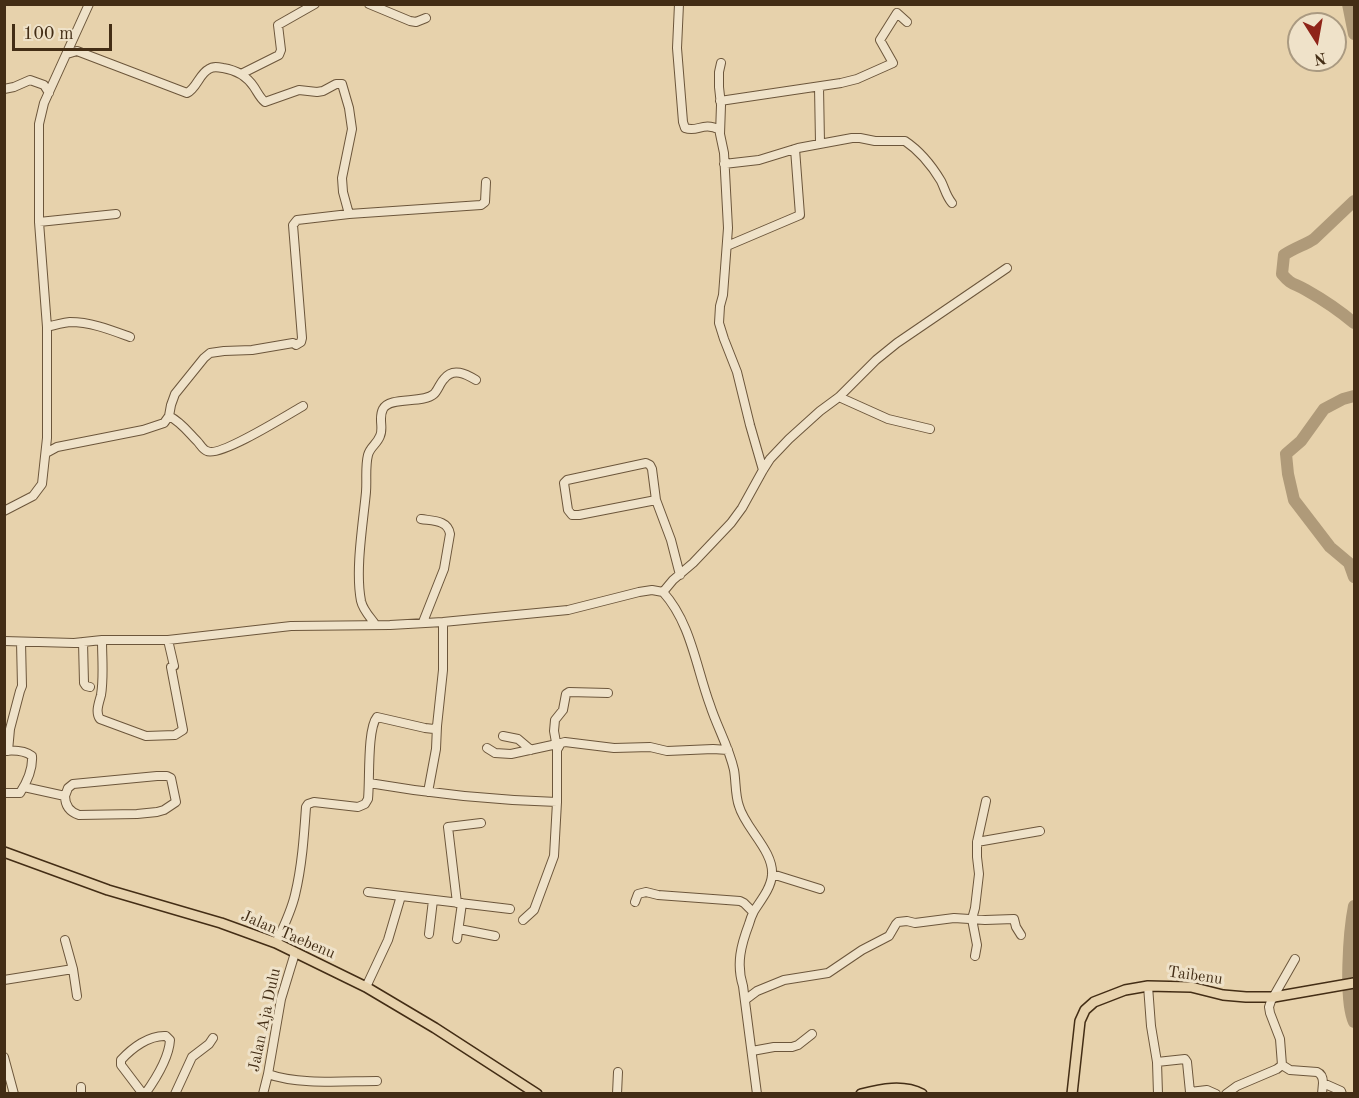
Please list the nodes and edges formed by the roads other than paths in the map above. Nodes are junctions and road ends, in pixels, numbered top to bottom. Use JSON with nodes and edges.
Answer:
{"nodes":[{"id":1,"x":88,"y":4,"type":"edge"},
{"id":2,"x":315,"y":4,"type":"edge"},
{"id":3,"x":369,"y":4,"type":"edge"},
{"id":4,"x":678,"y":4,"type":"edge"},
{"id":5,"x":426,"y":18,"type":"dead end"},
{"id":6,"x":908,"y":22,"type":"dead end"},
{"id":7,"x":67,"y":54,"type":"junction"},
{"id":8,"x":721,"y":63,"type":"dead end"},
{"id":9,"x":241,"y":74,"type":"junction"},
{"id":10,"x":819,"y":87,"type":"junction"},
{"id":11,"x":4,"y":89,"type":"edge"},
{"id":12,"x":49,"y":93,"type":"junction"},
{"id":13,"x":720,"y":101,"type":"junction"},
{"id":14,"x":720,"y":130,"type":"junction"},
{"id":15,"x":820,"y":143,"type":"junction"},
{"id":16,"x":795,"y":149,"type":"junction"},
{"id":17,"x":724,"y":164,"type":"junction"},
{"id":18,"x":486,"y":182,"type":"dead end"},
{"id":19,"x":952,"y":203,"type":"dead end"},
{"id":20,"x":116,"y":214,"type":"dead end"},
{"id":21,"x":349,"y":214,"type":"junction"},
{"id":22,"x":39,"y":222,"type":"junction"},
{"id":23,"x":727,"y":246,"type":"junction"},
{"id":24,"x":1007,"y":268,"type":"dead end"},
{"id":25,"x":47,"y":327,"type":"junction"},
{"id":26,"x":130,"y":337,"type":"dead end"},
{"id":27,"x":476,"y":380,"type":"dead end"},
{"id":28,"x":839,"y":397,"type":"junction"},
{"id":29,"x":303,"y":406,"type":"dead end"},
{"id":30,"x":170,"y":416,"type":"junction"},
{"id":31,"x":930,"y":429,"type":"dead end"},
{"id":32,"x":46,"y":453,"type":"junction"},
{"id":33,"x":763,"y":470,"type":"junction"},
{"id":34,"x":656,"y":500,"type":"junction"},
{"id":35,"x":4,"y":511,"type":"edge"},
{"id":36,"x":421,"y":519,"type":"dead end"},
{"id":37,"x":680,"y":575,"type":"junction"},
{"id":38,"x":663,"y":592,"type":"junction"},
{"id":39,"x":423,"y":622,"type":"junction"},
{"id":40,"x":443,"y":622,"type":"junction"},
{"id":41,"x":375,"y":624,"type":"junction"},
{"id":42,"x":102,"y":640,"type":"junction"},
{"id":43,"x":168,"y":640,"type":"junction"},
{"id":44,"x":4,"y":641,"type":"edge"},
{"id":45,"x":21,"y":642,"type":"junction"},
{"id":46,"x":83,"y":642,"type":"junction"},
{"id":47,"x":90,"y":687,"type":"dead end"},
{"id":48,"x":608,"y":693,"type":"dead end"},
{"id":49,"x":437,"y":726,"type":"junction"},
{"id":50,"x":503,"y":736,"type":"dead end"},
{"id":51,"x":557,"y":746,"type":"junction"},
{"id":52,"x":487,"y":748,"type":"dead end"},
{"id":53,"x":531,"y":750,"type":"junction"},
{"id":54,"x":728,"y":750,"type":"junction"},
{"id":55,"x":6,"y":751,"type":"edge"},
{"id":56,"x":369,"y":783,"type":"junction"},
{"id":57,"x":24,"y":787,"type":"junction"},
{"id":58,"x":428,"y":792,"type":"junction"},
{"id":59,"x":4,"y":793,"type":"edge"},
{"id":60,"x":65,"y":796,"type":"junction"},
{"id":61,"x":986,"y":801,"type":"dead end"},
{"id":62,"x":556,"y":802,"type":"junction"},
{"id":63,"x":481,"y":823,"type":"dead end"},
{"id":64,"x":1040,"y":831,"type":"dead end"},
{"id":65,"x":977,"y":843,"type":"junction"},
{"id":66,"x":4,"y":852,"type":"edge"},
{"id":67,"x":772,"y":874,"type":"junction"},
{"id":68,"x":820,"y":889,"type":"dead end"},
{"id":69,"x":368,"y":892,"type":"dead end"},
{"id":70,"x":400,"y":896,"type":"junction"},
{"id":71,"x":434,"y":900,"type":"junction"},
{"id":72,"x":635,"y":902,"type":"dead end"},
{"id":73,"x":460,"y":903,"type":"junction"},
{"id":74,"x":510,"y":909,"type":"dead end"},
{"id":75,"x":753,"y":912,"type":"junction"},
{"id":76,"x":972,"y":919,"type":"junction"},
{"id":77,"x":523,"y":920,"type":"dead end"},
{"id":78,"x":459,"y":929,"type":"junction"},
{"id":79,"x":429,"y":934,"type":"dead end"},
{"id":80,"x":1021,"y":935,"type":"dead end"},
{"id":81,"x":495,"y":936,"type":"dead end"},
{"id":82,"x":458,"y":939,"type":"dead end"},
{"id":83,"x":65,"y":940,"type":"dead end"},
{"id":84,"x":276,"y":943,"type":"junction"},
{"id":85,"x":295,"y":953,"type":"junction"},
{"id":86,"x":975,"y":956,"type":"dead end"},
{"id":87,"x":1295,"y":959,"type":"dead end"},
{"id":88,"x":73,"y":969,"type":"junction"},
{"id":89,"x":4,"y":980,"type":"edge"},
{"id":90,"x":1354,"y":984,"type":"edge"},
{"id":91,"x":1149,"y":986,"type":"junction"},
{"id":92,"x":366,"y":987,"type":"junction"},
{"id":93,"x":77,"y":996,"type":"dead end"},
{"id":94,"x":1274,"y":997,"type":"junction"},
{"id":95,"x":745,"y":1000,"type":"junction"},
{"id":96,"x":812,"y":1034,"type":"dead end"},
{"id":97,"x":213,"y":1038,"type":"dead end"},
{"id":98,"x":752,"y":1050,"type":"junction"},
{"id":99,"x":4,"y":1057,"type":"edge"},
{"id":100,"x":1157,"y":1062,"type":"junction"},
{"id":101,"x":1282,"y":1065,"type":"junction"},
{"id":102,"x":618,"y":1072,"type":"dead end"},
{"id":103,"x":268,"y":1074,"type":"junction"},
{"id":104,"x":377,"y":1081,"type":"dead end"},
{"id":105,"x":1323,"y":1083,"type":"junction"},
{"id":106,"x":1190,"y":1093,"type":"edge"},
{"id":107,"x":14,"y":1094,"type":"edge"},
{"id":108,"x":144,"y":1094,"type":"edge"},
{"id":109,"x":175,"y":1094,"type":"edge"},
{"id":110,"x":263,"y":1094,"type":"edge"},
{"id":111,"x":537,"y":1094,"type":"edge"},
{"id":112,"x":616,"y":1094,"type":"edge"},
{"id":113,"x":757,"y":1094,"type":"edge"},
{"id":114,"x":861,"y":1094,"type":"edge"},
{"id":115,"x":922,"y":1094,"type":"edge"},
{"id":116,"x":1072,"y":1094,"type":"edge"},
{"id":117,"x":1158,"y":1094,"type":"edge"},
{"id":118,"x":1216,"y":1094,"type":"edge"},
{"id":119,"x":1226,"y":1094,"type":"edge"},
{"id":120,"x":1322,"y":1094,"type":"edge"},
{"id":121,"x":1342,"y":1094,"type":"edge"}],
"edges":[{"from":1,"to":7,"type":"street"},
{"from":2,"to":9,"type":"street"},
{"from":3,"to":5,"type":"street"},
{"from":4,"to":14,"type":"street"},
{"from":6,"to":10,"type":"street"},
{"from":7,"to":9,"type":"street"},
{"from":7,"to":12,"type":"street"},
{"from":8,"to":13,"type":"street"},
{"from":9,"to":21,"type":"street"},
{"from":10,"to":13,"type":"street"},
{"from":10,"to":15,"type":"street"},
{"from":11,"to":12,"type":"street"},
{"from":12,"to":22,"type":"street"},
{"from":13,"to":14,"type":"street"},
{"from":14,"to":17,"type":"street"},
{"from":15,"to":16,"type":"street"},
{"from":15,"to":19,"type":"street"},
{"from":16,"to":17,"type":"street"},
{"from":16,"to":23,"type":"street"},
{"from":17,"to":23,"type":"street"},
{"from":18,"to":21,"type":"street"},
{"from":20,"to":22,"type":"street"},
{"from":21,"to":30,"type":"street"},
{"from":22,"to":25,"type":"street"},
{"from":23,"to":33,"type":"street"},
{"from":24,"to":28,"type":"street"},
{"from":25,"to":26,"type":"street"},
{"from":25,"to":32,"type":"street"},
{"from":27,"to":41,"type":"street"},
{"from":28,"to":31,"type":"street"},
{"from":28,"to":33,"type":"street"},
{"from":29,"to":30,"type":"street"},
{"from":30,"to":32,"type":"street"},
{"from":32,"to":35,"type":"street"},
{"from":33,"to":37,"type":"street"},
{"from":34,"to":34,"type":"street"},
{"from":34,"to":37,"type":"street"},
{"from":36,"to":39,"type":"street"},
{"from":37,"to":38,"type":"street"},
{"from":38,"to":40,"type":"street"},
{"from":38,"to":54,"type":"street"},
{"from":39,"to":40,"type":"street"},
{"from":39,"to":41,"type":"street"},
{"from":40,"to":49,"type":"street"},
{"from":41,"to":43,"type":"street"},
{"from":42,"to":43,"type":"street"},
{"from":42,"to":43,"type":"street"},
{"from":42,"to":46,"type":"street"},
{"from":44,"to":45,"type":"street"},
{"from":45,"to":46,"type":"street"},
{"from":45,"to":55,"type":"street"},
{"from":46,"to":47,"type":"street"},
{"from":48,"to":51,"type":"street"},
{"from":49,"to":56,"type":"street"},
{"from":49,"to":58,"type":"street"},
{"from":50,"to":53,"type":"street"},
{"from":51,"to":53,"type":"street"},
{"from":51,"to":54,"type":"street"},
{"from":51,"to":62,"type":"street"},
{"from":52,"to":53,"type":"street"},
{"from":54,"to":67,"type":"street"},
{"from":55,"to":57,"type":"street"},
{"from":56,"to":58,"type":"street"},
{"from":56,"to":84,"type":"street"},
{"from":57,"to":59,"type":"street"},
{"from":57,"to":60,"type":"street"},
{"from":58,"to":62,"type":"street"},
{"from":60,"to":60,"type":"street"},
{"from":61,"to":65,"type":"street"},
{"from":62,"to":77,"type":"street"},
{"from":63,"to":73,"type":"street"},
{"from":64,"to":65,"type":"street"},
{"from":65,"to":76,"type":"street"},
{"from":66,"to":84,"type":"main road","name":"Jalan Taebenu"},
{"from":67,"to":68,"type":"street"},
{"from":67,"to":75,"type":"street"},
{"from":69,"to":70,"type":"street"},
{"from":70,"to":71,"type":"street"},
{"from":70,"to":92,"type":"street"},
{"from":71,"to":73,"type":"street"},
{"from":71,"to":79,"type":"street"},
{"from":72,"to":75,"type":"street"},
{"from":73,"to":74,"type":"street"},
{"from":73,"to":78,"type":"street"},
{"from":75,"to":95,"type":"street"},
{"from":76,"to":80,"type":"street"},
{"from":76,"to":86,"type":"street"},
{"from":76,"to":95,"type":"street"},
{"from":78,"to":81,"type":"street"},
{"from":78,"to":82,"type":"street"},
{"from":83,"to":88,"type":"street"},
{"from":84,"to":85,"type":"main road","name":"Jalan Taebenu"},
{"from":85,"to":92,"type":"main road","name":"Jalan Taebenu"},
{"from":85,"to":103,"type":"street","name":"Jalan Aja Dulu"},
{"from":87,"to":94,"type":"street"},
{"from":88,"to":89,"type":"street"},
{"from":88,"to":93,"type":"street"},
{"from":90,"to":94,"type":"main road","name":"Taibenu"},
{"from":91,"to":94,"type":"main road","name":"Taibenu"},
{"from":91,"to":100,"type":"street"},
{"from":91,"to":116,"type":"main road","name":"Taibenu"},
{"from":92,"to":111,"type":"main road","name":"Jalan Taebenu"},
{"from":94,"to":101,"type":"street"},
{"from":95,"to":98,"type":"street"},
{"from":96,"to":98,"type":"street"},
{"from":97,"to":109,"type":"street"},
{"from":98,"to":113,"type":"street"},
{"from":99,"to":107,"type":"street"},
{"from":100,"to":106,"type":"street"},
{"from":100,"to":117,"type":"street"},
{"from":101,"to":105,"type":"street"},
{"from":101,"to":119,"type":"street"},
{"from":102,"to":112,"type":"street"},
{"from":103,"to":104,"type":"street"},
{"from":103,"to":110,"type":"street","name":"Jalan Aja Dulu"},
{"from":105,"to":120,"type":"street"},
{"from":105,"to":121,"type":"street"},
{"from":106,"to":118,"type":"street"},
{"from":108,"to":108,"type":"street"},
{"from":114,"to":115,"type":"main road"}]}
